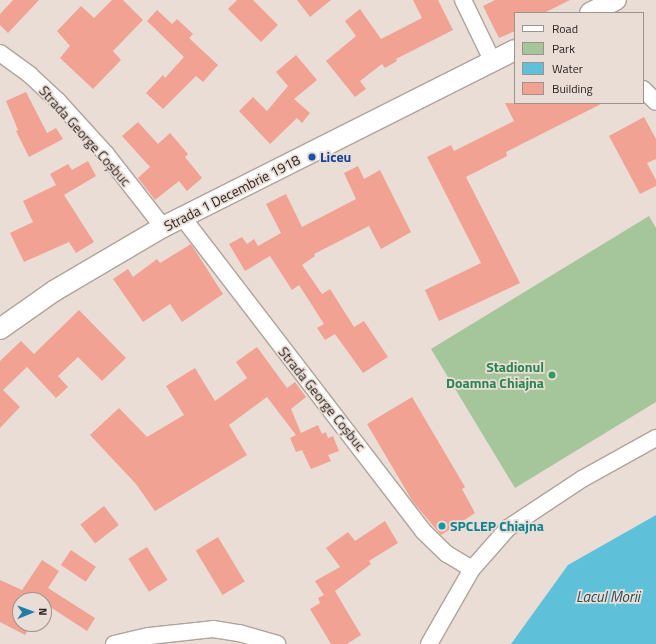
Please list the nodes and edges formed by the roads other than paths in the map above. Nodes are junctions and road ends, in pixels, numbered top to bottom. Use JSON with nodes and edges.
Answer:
{"nodes":[{"id":1,"x":463,"y":0,"type":"edge"},
{"id":2,"x":616,"y":0,"type":"edge"},
{"id":3,"x":596,"y":12,"type":"edge"},
{"id":4,"x":514,"y":51,"type":"edge"},
{"id":5,"x":0,"y":53,"type":"edge"},
{"id":6,"x":492,"y":62,"type":"junction"},
{"id":7,"x":644,"y":90,"type":"edge"},
{"id":8,"x":656,"y":102,"type":"edge"},
{"id":9,"x":183,"y":218,"type":"junction"},
{"id":10,"x":163,"y":227,"type":"junction"},
{"id":11,"x":0,"y":329,"type":"edge"},
{"id":12,"x":656,"y":438,"type":"edge"},
{"id":13,"x":472,"y":569,"type":"junction"},
{"id":14,"x":114,"y":644,"type":"edge"},
{"id":15,"x":277,"y":644,"type":"edge"},
{"id":16,"x":429,"y":644,"type":"edge"}],
"edges":[{"from":1,"to":6,"type":"street"},
{"from":2,"to":3,"type":"street"},
{"from":4,"to":6,"type":"street","name":"Strada 1 Decembrie 1918"},
{"from":5,"to":10,"type":"street","name":"Strada George Coșbuc"},
{"from":6,"to":9,"type":"street","name":"Strada 1 Decembrie 1918"},
{"from":7,"to":8,"type":"street"},
{"from":9,"to":10,"type":"street","name":"Strada 1 Decembrie 1918"},
{"from":9,"to":13,"type":"street","name":"Strada George Coșbuc"},
{"from":10,"to":11,"type":"street","name":"Strada 1 Decembrie 1918"},
{"from":12,"to":13,"type":"street"},
{"from":13,"to":16,"type":"street"},
{"from":14,"to":15,"type":"street"}]}
